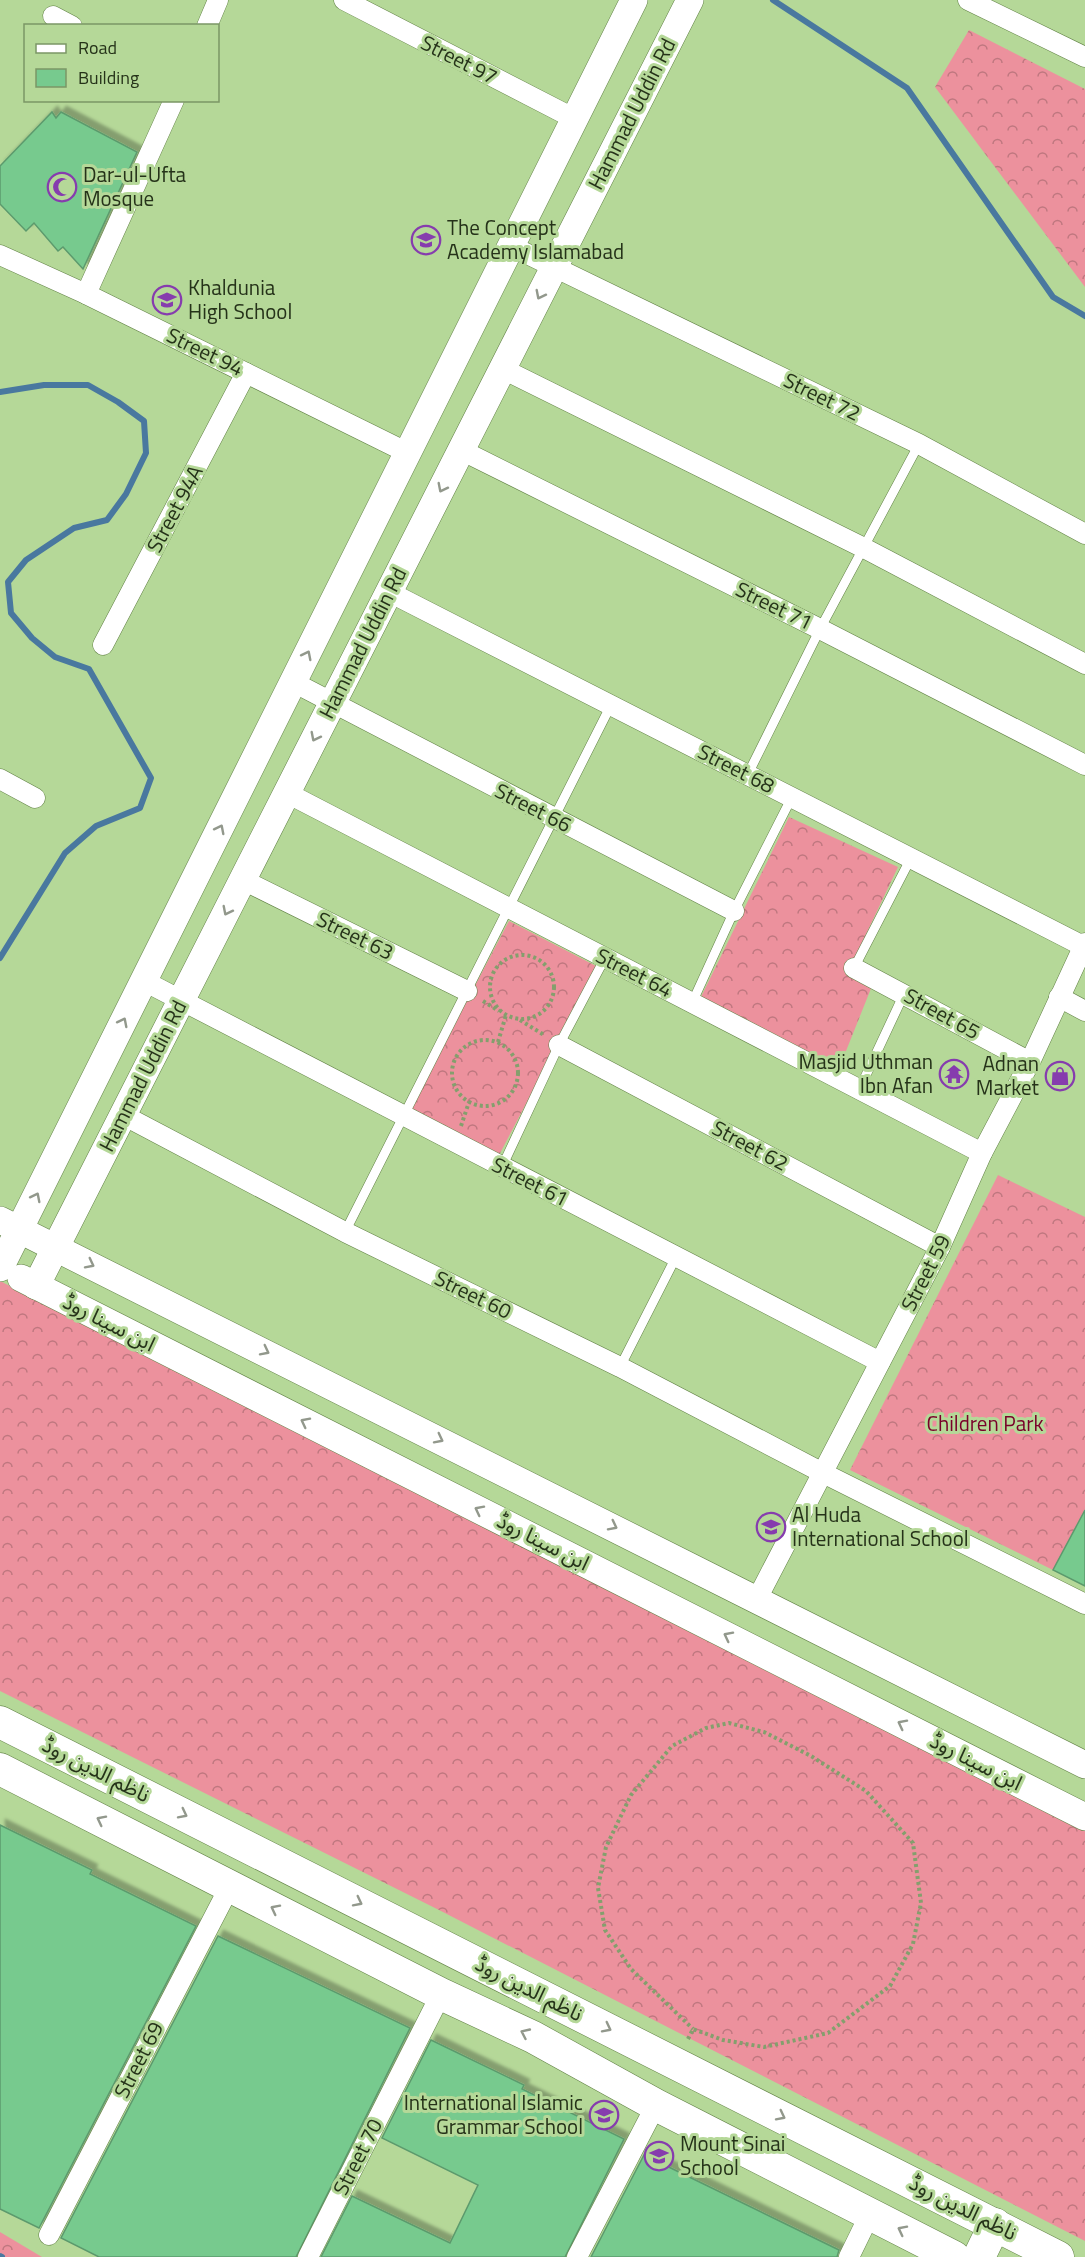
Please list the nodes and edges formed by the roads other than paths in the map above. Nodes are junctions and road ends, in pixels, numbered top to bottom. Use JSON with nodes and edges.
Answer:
{"nodes":[{"id":1,"x":218,"y":0,"type":"edge"},
{"id":2,"x":344,"y":0,"type":"edge"},
{"id":3,"x":634,"y":0,"type":"edge"},
{"id":4,"x":690,"y":0,"type":"edge"},
{"id":5,"x":968,"y":0,"type":"edge"},
{"id":6,"x":53,"y":16,"type":"dead end"},
{"id":7,"x":68,"y":24,"type":"edge"},
{"id":8,"x":208,"y":24,"type":"edge"},
{"id":9,"x":1085,"y":57,"type":"edge"},
{"id":10,"x":173,"y":102,"type":"edge"},
{"id":11,"x":574,"y":119,"type":"junction"},
{"id":12,"x":511,"y":246,"type":"junction"},
{"id":13,"x":0,"y":255,"type":"edge"},
{"id":14,"x":554,"y":267,"type":"junction"},
{"id":15,"x":86,"y":294,"type":"junction"},
{"id":16,"x":503,"y":369,"type":"junction"},
{"id":17,"x":246,"y":373,"type":"junction"},
{"id":18,"x":919,"y":444,"type":"junction"},
{"id":19,"x":461,"y":450,"type":"junction"},
{"id":20,"x":408,"y":453,"type":"junction"},
{"id":21,"x":1085,"y":534,"type":"edge"},
{"id":22,"x":864,"y":548,"type":"junction"},
{"id":23,"x":389,"y":592,"type":"junction"},
{"id":24,"x":820,"y":629,"type":"junction"},
{"id":25,"x":104,"y":645,"type":"dead end"},
{"id":26,"x":1085,"y":664,"type":"edge"},
{"id":27,"x":293,"y":682,"type":"junction"},
{"id":28,"x":332,"y":703,"type":"junction"},
{"id":29,"x":611,"y":705,"type":"junction"},
{"id":30,"x":1085,"y":765,"type":"edge"},
{"id":31,"x":748,"y":774,"type":"junction"},
{"id":32,"x":0,"y":779,"type":"edge"},
{"id":33,"x":287,"y":794,"type":"junction"},
{"id":34,"x":792,"y":797,"type":"junction"},
{"id":35,"x":35,"y":798,"type":"dead end"},
{"id":36,"x":554,"y":819,"type":"junction"},
{"id":37,"x":911,"y":858,"type":"junction"},
{"id":38,"x":243,"y":880,"type":"junction"},
{"id":39,"x":508,"y":908,"type":"junction"},
{"id":40,"x":734,"y":911,"type":"junction"},
{"id":41,"x":1084,"y":945,"type":"edge"},
{"id":42,"x":605,"y":958,"type":"junction"},
{"id":43,"x":855,"y":968,"type":"joint"},
{"id":44,"x":144,"y":981,"type":"junction"},
{"id":45,"x":467,"y":991,"type":"junction"},
{"id":46,"x":904,"y":993,"type":"junction"},
{"id":47,"x":1059,"y":997,"type":"junction"},
{"id":48,"x":181,"y":1002,"type":"junction"},
{"id":49,"x":691,"y":1003,"type":"junction"},
{"id":50,"x":1085,"y":1011,"type":"edge"},
{"id":51,"x":559,"y":1045,"type":"junction"},
{"id":52,"x":1030,"y":1062,"type":"junction"},
{"id":53,"x":859,"y":1090,"type":"junction"},
{"id":54,"x":123,"y":1115,"type":"junction"},
{"id":55,"x":403,"y":1116,"type":"junction"},
{"id":56,"x":982,"y":1153,"type":"junction"},
{"id":57,"x":502,"y":1167,"type":"junction"},
{"id":58,"x":10,"y":1225,"type":"edge"},
{"id":59,"x":345,"y":1232,"type":"junction"},
{"id":60,"x":56,"y":1247,"type":"junction"},
{"id":61,"x":940,"y":1247,"type":"junction"},
{"id":62,"x":676,"y":1257,"type":"junction"},
{"id":63,"x":0,"y":1268,"type":"edge"},
{"id":64,"x":36,"y":1286,"type":"junction"},
{"id":65,"x":880,"y":1362,"type":"junction"},
{"id":66,"x":620,"y":1367,"type":"junction"},
{"id":67,"x":823,"y":1473,"type":"junction"},
{"id":68,"x":758,"y":1599,"type":"junction"},
{"id":69,"x":1085,"y":1604,"type":"edge"},
{"id":70,"x":0,"y":1722,"type":"edge"},
{"id":71,"x":1085,"y":1765,"type":"edge"},
{"id":72,"x":2,"y":1776,"type":"edge"},
{"id":73,"x":1085,"y":1817,"type":"edge"},
{"id":74,"x":230,"y":1886,"type":"junction"},
{"id":75,"x":441,"y":1994,"type":"junction"},
{"id":76,"x":656,"y":2105,"type":"junction"},
{"id":77,"x":870,"y":2214,"type":"junction"},
{"id":78,"x":995,"y":2224,"type":"junction"},
{"id":79,"x":49,"y":2235,"type":"dead end"},
{"id":80,"x":308,"y":2257,"type":"edge"},
{"id":81,"x":577,"y":2257,"type":"edge"},
{"id":82,"x":849,"y":2257,"type":"edge"},
{"id":83,"x":954,"y":2257,"type":"edge"},
{"id":84,"x":979,"y":2257,"type":"edge"},
{"id":85,"x":1058,"y":2257,"type":"edge"}],
"edges":[{"from":1,"to":8,"type":"street"},
{"from":2,"to":11,"type":"street","name":"Street 97"},
{"from":3,"to":11,"type":"street","name":"Hammad Uddin Rd"},
{"from":4,"to":14,"type":"street","name":"Hammad Uddin Rd"},
{"from":5,"to":9,"type":"street"},
{"from":6,"to":7,"type":"street"},
{"from":10,"to":15,"type":"street"},
{"from":11,"to":12,"type":"street","name":"Hammad Uddin Rd"},
{"from":12,"to":14,"type":"street","name":"Street 72"},
{"from":12,"to":20,"type":"street","name":"Hammad Uddin Rd"},
{"from":13,"to":15,"type":"street","name":"Street 94"},
{"from":14,"to":16,"type":"street","name":"Hammad Uddin Rd","one_way":true},
{"from":14,"to":18,"type":"street","name":"Street 72"},
{"from":15,"to":17,"type":"street","name":"Street 94"},
{"from":16,"to":19,"type":"street","name":"Hammad Uddin Rd"},
{"from":16,"to":22,"type":"street"},
{"from":17,"to":20,"type":"street","name":"Street 94"},
{"from":17,"to":25,"type":"street","name":"Street 94A"},
{"from":18,"to":21,"type":"street","name":"Street 72"},
{"from":18,"to":22,"type":"lane"},
{"from":19,"to":23,"type":"street","name":"Hammad Uddin Rd","one_way":true},
{"from":19,"to":24,"type":"street","name":"Street 71"},
{"from":27,"to":20,"type":"street","name":"Hammad Uddin Rd","one_way":true},
{"from":22,"to":24,"type":"lane"},
{"from":22,"to":26,"type":"street"},
{"from":23,"to":28,"type":"street","name":"Hammad Uddin Rd"},
{"from":23,"to":29,"type":"street","name":"Street 68"},
{"from":24,"to":30,"type":"street","name":"Street 71"},
{"from":24,"to":31,"type":"lane"},
{"from":27,"to":28,"type":"street","name":"Street 66"},
{"from":44,"to":27,"type":"street","name":"Hammad Uddin Rd","one_way":true},
{"from":28,"to":33,"type":"street","name":"Hammad Uddin Rd","one_way":true},
{"from":28,"to":36,"type":"street","name":"Street 66"},
{"from":29,"to":31,"type":"street","name":"Street 68"},
{"from":29,"to":36,"type":"lane"},
{"from":31,"to":34,"type":"street","name":"Street 68"},
{"from":32,"to":35,"type":"street"},
{"from":33,"to":38,"type":"street","name":"Hammad Uddin Rd"},
{"from":33,"to":39,"type":"street","name":"Street 64"},
{"from":34,"to":37,"type":"street","name":"Street 68"},
{"from":34,"to":40,"type":"lane"},
{"from":36,"to":39,"type":"lane"},
{"from":36,"to":40,"type":"street","name":"Street 66"},
{"from":37,"to":41,"type":"street","name":"Street 68"},
{"from":37,"to":43,"type":"lane"},
{"from":38,"to":45,"type":"street","name":"Street 63"},
{"from":38,"to":48,"type":"street","name":"Hammad Uddin Rd","one_way":true},
{"from":39,"to":42,"type":"street","name":"Street 64"},
{"from":39,"to":45,"type":"lane"},
{"from":40,"to":49,"type":"lane"},
{"from":41,"to":47,"type":"street","name":"Street 59"},
{"from":42,"to":49,"type":"street","name":"Street 64"},
{"from":42,"to":51,"type":"lane"},
{"from":43,"to":46,"type":"street","name":"Street 65"},
{"from":44,"to":48,"type":"street","name":"Street 61"},
{"from":58,"to":44,"type":"street","name":"Hammad Uddin Rd","one_way":true},
{"from":45,"to":55,"type":"lane"},
{"from":46,"to":52,"type":"street","name":"Street 65"},
{"from":46,"to":53,"type":"lane"},
{"from":47,"to":50,"type":"street"},
{"from":47,"to":52,"type":"street","name":"Street 59"},
{"from":48,"to":54,"type":"street","name":"Hammad Uddin Rd"},
{"from":48,"to":55,"type":"street","name":"Street 61"},
{"from":49,"to":53,"type":"street","name":"Street 64"},
{"from":51,"to":57,"type":"lane"},
{"from":51,"to":61,"type":"street","name":"Street 62"},
{"from":52,"to":56,"type":"street","name":"Street 59"},
{"from":53,"to":56,"type":"street","name":"Street 64"},
{"from":54,"to":59,"type":"street","name":"Street 60"},
{"from":54,"to":60,"type":"street","name":"Hammad Uddin Rd"},
{"from":55,"to":57,"type":"street","name":"Street 61"},
{"from":55,"to":59,"type":"lane"},
{"from":56,"to":61,"type":"street","name":"Street 59"},
{"from":57,"to":62,"type":"street","name":"Street 61"},
{"from":58,"to":60,"type":"street"},
{"from":58,"to":63,"type":"street","name":"Hammad Uddin Rd"},
{"from":59,"to":66,"type":"street","name":"Street 60"},
{"from":60,"to":64,"type":"street","name":"Hammad Uddin Rd"},
{"from":60,"to":68,"type":"street","one_way":true},
{"from":61,"to":65,"type":"street","name":"Street 59"},
{"from":62,"to":65,"type":"street","name":"Street 61"},
{"from":62,"to":66,"type":"lane"},
{"from":63,"to":64,"type":"street","name":"ابن سینا روڈ"},
{"from":73,"to":64,"type":"street","name":"ابن سینا روڈ","one_way":true},
{"from":65,"to":67,"type":"street","name":"Street 59"},
{"from":66,"to":67,"type":"street","name":"Street 60"},
{"from":67,"to":68,"type":"street","name":"Street 59"},
{"from":67,"to":69,"type":"street","name":"Street 60"},
{"from":68,"to":71,"type":"street"},
{"from":70,"to":78,"type":"main road","name":"ناظم الدین روڈ","one_way":true},
{"from":74,"to":72,"type":"main road","name":"ناظم الدین روڈ","one_way":true},
{"from":75,"to":74,"type":"main road","name":"ناظم الدین روڈ","one_way":true},
{"from":74,"to":79,"type":"street","name":"Street 69"},
{"from":76,"to":75,"type":"main road","name":"ناظم الدین روڈ","one_way":true},
{"from":75,"to":80,"type":"street","name":"Street 70"},
{"from":76,"to":77,"type":"main road","name":"ناظم الدین روڈ"},
{"from":76,"to":81,"type":"street"},
{"from":77,"to":82,"type":"street"},
{"from":83,"to":77,"type":"main road","name":"ناظم الدین روڈ","one_way":true},
{"from":78,"to":84,"type":"main road"},
{"from":78,"to":85,"type":"main road","name":"ناظم الدین روڈ"}]}
